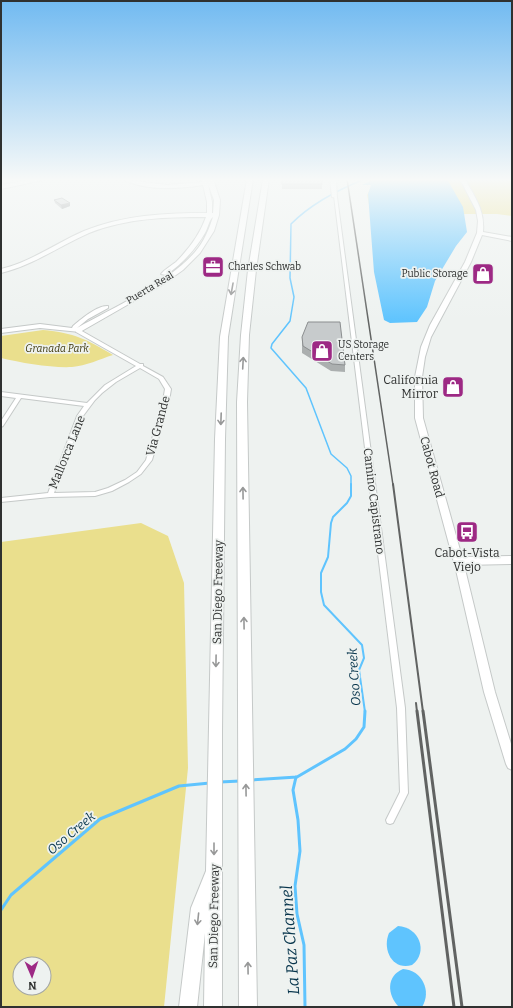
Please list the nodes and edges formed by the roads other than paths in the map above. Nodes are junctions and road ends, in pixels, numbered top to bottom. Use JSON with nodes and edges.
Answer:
{"nodes":[{"id":1,"x":101,"y":226,"type":"edge"},
{"id":2,"x":206,"y":226,"type":"edge"},
{"id":3,"x":241,"y":226,"type":"edge"},
{"id":4,"x":259,"y":226,"type":"edge"},
{"id":5,"x":339,"y":226,"type":"edge"},
{"id":6,"x":480,"y":226,"type":"edge"},
{"id":7,"x":480,"y":233,"type":"junction"},
{"id":8,"x":512,"y":238,"type":"edge"},
{"id":9,"x":1,"y":271,"type":"edge"},
{"id":10,"x":75,"y":330,"type":"junction"},
{"id":11,"x":1,"y":331,"type":"edge"},
{"id":12,"x":141,"y":365,"type":"junction"},
{"id":13,"x":1,"y":394,"type":"edge"},
{"id":14,"x":20,"y":396,"type":"junction"},
{"id":15,"x":88,"y":405,"type":"junction"},
{"id":16,"x":1,"y":425,"type":"edge"},
{"id":17,"x":50,"y":495,"type":"junction"},
{"id":18,"x":1,"y":500,"type":"edge"},
{"id":19,"x":512,"y":560,"type":"edge"},
{"id":20,"x":458,"y":561,"type":"junction"},
{"id":21,"x":507,"y":740,"type":"edge"},
{"id":22,"x":512,"y":764,"type":"edge"},
{"id":23,"x":390,"y":820,"type":"dead end"},
{"id":24,"x":214,"y":869,"type":"junction"},
{"id":25,"x":188,"y":1007,"type":"edge"},
{"id":26,"x":213,"y":1007,"type":"edge"},
{"id":27,"x":248,"y":1007,"type":"edge"}],
"edges":[{"from":1,"to":9,"type":"street"},
{"from":2,"to":10,"type":"street","name":"Puerta Real"},
{"from":3,"to":24,"type":"highway","name":"San Diego Freeway","one_way":true},
{"from":27,"to":4,"type":"highway","name":"San Diego Freeway","one_way":true},
{"from":5,"to":23,"type":"street","name":"Camino Capistrano"},
{"from":6,"to":7,"type":"street","name":"Cabot Road"},
{"from":7,"to":8,"type":"street"},
{"from":7,"to":20,"type":"street","name":"Cabot Road"},
{"from":10,"to":11,"type":"street"},
{"from":10,"to":12,"type":"street","name":"Via Grande"},
{"from":12,"to":15,"type":"street","name":"Mallorca Lane"},
{"from":12,"to":17,"type":"street","name":"Via Grande"},
{"from":13,"to":14,"type":"street"},
{"from":14,"to":15,"type":"street"},
{"from":14,"to":16,"type":"street"},
{"from":15,"to":17,"type":"street","name":"Mallorca Lane"},
{"from":17,"to":18,"type":"street","name":"Via Grande"},
{"from":19,"to":20,"type":"street"},
{"from":20,"to":21,"type":"street","name":"Cabot Road"},
{"from":21,"to":22,"type":"street","name":"Cabot Road"},
{"from":24,"to":25,"type":"highway","one_way":true},
{"from":24,"to":26,"type":"highway","name":"San Diego Freeway"}]}
